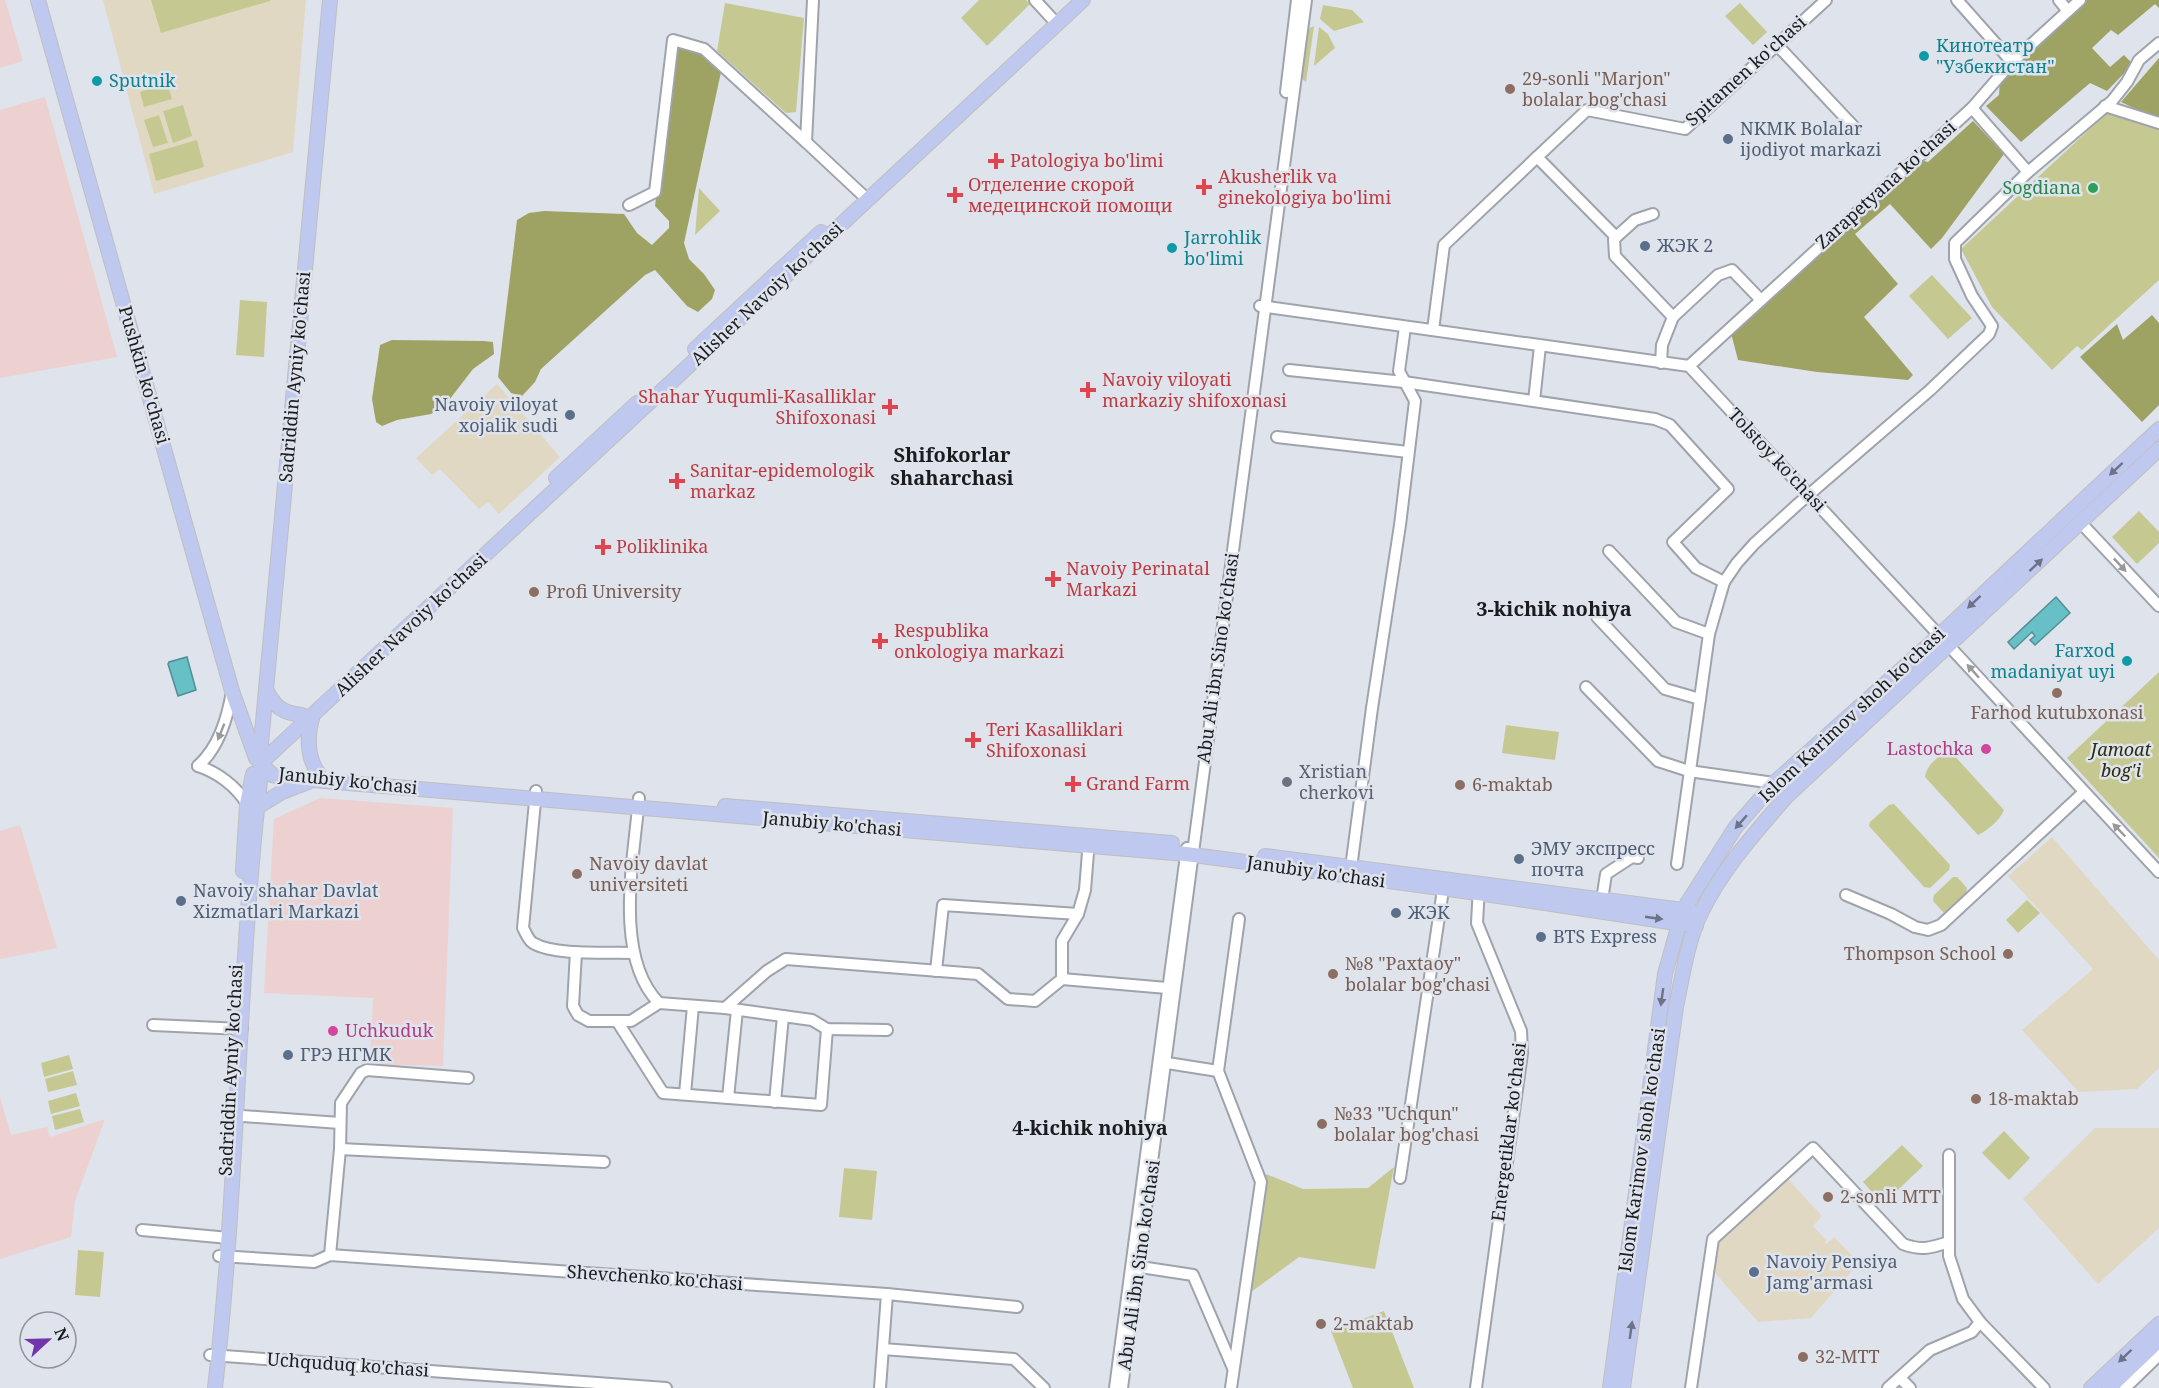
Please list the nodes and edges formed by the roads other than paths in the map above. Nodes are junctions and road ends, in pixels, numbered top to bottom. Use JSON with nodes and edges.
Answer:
{"nodes":[{"id":1,"x":39,"y":0,"type":"edge"},
{"id":2,"x":330,"y":0,"type":"edge"},
{"id":3,"x":813,"y":0,"type":"edge"},
{"id":4,"x":1035,"y":0,"type":"edge"},
{"id":5,"x":1070,"y":0,"type":"edge"},
{"id":6,"x":1083,"y":0,"type":"edge"},
{"id":7,"x":1297,"y":0,"type":"edge"},
{"id":8,"x":1306,"y":0,"type":"edge"},
{"id":9,"x":1826,"y":0,"type":"edge"},
{"id":10,"x":1957,"y":0,"type":"edge"},
{"id":11,"x":2059,"y":0,"type":"edge"},
{"id":12,"x":2080,"y":0,"type":"edge"},
{"id":13,"x":2068,"y":11,"type":"junction"},
{"id":14,"x":1054,"y":21,"type":"junction"},
{"id":15,"x":2159,"y":43,"type":"edge"},
{"id":16,"x":1777,"y":45,"type":"junction"},
{"id":17,"x":2012,"y":62,"type":"junction"},
{"id":18,"x":2105,"y":106,"type":"junction"},
{"id":19,"x":1972,"y":108,"type":"junction"},
{"id":20,"x":2159,"y":123,"type":"edge"},
{"id":21,"x":1856,"y":128,"type":"dead end"},
{"id":22,"x":806,"y":142,"type":"junction"},
{"id":23,"x":1537,"y":157,"type":"junction"},
{"id":24,"x":2028,"y":172,"type":"junction"},
{"id":25,"x":866,"y":197,"type":"junction"},
{"id":26,"x":629,"y":205,"type":"dead end"},
{"id":27,"x":1653,"y":214,"type":"dead end"},
{"id":28,"x":1615,"y":238,"type":"junction"},
{"id":29,"x":1760,"y":299,"type":"junction"},
{"id":30,"x":1263,"y":307,"type":"junction"},
{"id":31,"x":1673,"y":317,"type":"junction"},
{"id":32,"x":1405,"y":327,"type":"junction"},
{"id":33,"x":1433,"y":330,"type":"junction"},
{"id":34,"x":1540,"y":346,"type":"junction"},
{"id":35,"x":1661,"y":363,"type":"junction"},
{"id":36,"x":1689,"y":366,"type":"junction"},
{"id":37,"x":1289,"y":370,"type":"dead end"},
{"id":38,"x":1404,"y":382,"type":"junction"},
{"id":39,"x":1534,"y":401,"type":"junction"},
{"id":40,"x":2159,"y":429,"type":"edge"},
{"id":41,"x":1277,"y":437,"type":"dead end"},
{"id":42,"x":2159,"y":449,"type":"edge"},
{"id":43,"x":1408,"y":452,"type":"junction"},
{"id":44,"x":1809,"y":495,"type":"junction"},
{"id":45,"x":2081,"y":523,"type":"junction"},
{"id":46,"x":1610,"y":551,"type":"dead end"},
{"id":47,"x":1724,"y":582,"type":"junction"},
{"id":48,"x":2159,"y":606,"type":"edge"},
{"id":49,"x":1597,"y":617,"type":"dead end"},
{"id":50,"x":1709,"y":634,"type":"junction"},
{"id":51,"x":1944,"y":640,"type":"junction"},
{"id":52,"x":1586,"y":687,"type":"dead end"},
{"id":53,"x":266,"y":689,"type":"junction"},
{"id":54,"x":232,"y":692,"type":"junction"},
{"id":55,"x":1700,"y":699,"type":"junction"},
{"id":56,"x":307,"y":715,"type":"junction"},
{"id":57,"x":260,"y":755,"type":"junction"},
{"id":58,"x":1689,"y":771,"type":"junction"},
{"id":59,"x":316,"y":776,"type":"junction"},
{"id":60,"x":1774,"y":783,"type":"junction"},
{"id":61,"x":2083,"y":793,"type":"junction"},
{"id":62,"x":535,"y":795,"type":"junction"},
{"id":63,"x":639,"y":802,"type":"junction"},
{"id":64,"x":252,"y":806,"type":"junction"},
{"id":65,"x":1089,"y":841,"type":"junction"},
{"id":66,"x":1190,"y":850,"type":"junction"},
{"id":67,"x":1638,"y":858,"type":"dead end"},
{"id":68,"x":1677,"y":864,"type":"dead end"},
{"id":69,"x":1351,"y":868,"type":"junction"},
{"id":70,"x":2159,"y":872,"type":"edge"},
{"id":71,"x":1444,"y":879,"type":"junction"},
{"id":72,"x":1478,"y":888,"type":"junction"},
{"id":73,"x":1846,"y":895,"type":"dead end"},
{"id":74,"x":1602,"y":900,"type":"junction"},
{"id":75,"x":1078,"y":914,"type":"junction"},
{"id":76,"x":1681,"y":916,"type":"junction"},
{"id":77,"x":1239,"y":918,"type":"dead end"},
{"id":78,"x":1698,"y":920,"type":"junction"},
{"id":79,"x":576,"y":952,"type":"junction"},
{"id":80,"x":633,"y":953,"type":"junction"},
{"id":81,"x":936,"y":971,"type":"junction"},
{"id":82,"x":1062,"y":978,"type":"junction"},
{"id":83,"x":1167,"y":988,"type":"junction"},
{"id":84,"x":659,"y":1003,"type":"junction"},
{"id":85,"x":693,"y":1006,"type":"junction"},
{"id":86,"x":731,"y":1009,"type":"junction"},
{"id":87,"x":783,"y":1016,"type":"junction"},
{"id":88,"x":617,"y":1021,"type":"junction"},
{"id":89,"x":153,"y":1025,"type":"dead end"},
{"id":90,"x":238,"y":1029,"type":"junction"},
{"id":91,"x":827,"y":1029,"type":"junction"},
{"id":92,"x":887,"y":1030,"type":"dead end"},
{"id":93,"x":1162,"y":1063,"type":"junction"},
{"id":94,"x":1218,"y":1071,"type":"junction"},
{"id":95,"x":468,"y":1078,"type":"dead end"},
{"id":96,"x":685,"y":1095,"type":"junction"},
{"id":97,"x":728,"y":1098,"type":"junction"},
{"id":98,"x":775,"y":1102,"type":"junction"},
{"id":99,"x":232,"y":1115,"type":"junction"},
{"id":100,"x":340,"y":1122,"type":"junction"},
{"id":101,"x":340,"y":1149,"type":"junction"},
{"id":102,"x":1949,"y":1155,"type":"dead end"},
{"id":103,"x":604,"y":1162,"type":"dead end"},
{"id":104,"x":1400,"y":1178,"type":"dead end"},
{"id":105,"x":142,"y":1230,"type":"dead end"},
{"id":106,"x":225,"y":1238,"type":"junction"},
{"id":107,"x":1949,"y":1242,"type":"junction"},
{"id":108,"x":330,"y":1255,"type":"junction"},
{"id":109,"x":224,"y":1257,"type":"junction"},
{"id":110,"x":1134,"y":1266,"type":"junction"},
{"id":111,"x":887,"y":1294,"type":"junction"},
{"id":112,"x":1017,"y":1306,"type":"dead end"},
{"id":113,"x":1980,"y":1323,"type":"junction"},
{"id":114,"x":2159,"y":1324,"type":"edge"},
{"id":115,"x":2159,"y":1340,"type":"edge"},
{"id":116,"x":883,"y":1349,"type":"junction"},
{"id":117,"x":215,"y":1355,"type":"junction"},
{"id":118,"x":2159,"y":1355,"type":"edge"},
{"id":119,"x":1233,"y":1368,"type":"junction"},
{"id":120,"x":1900,"y":1378,"type":"junction"},
{"id":121,"x":207,"y":1388,"type":"edge"},
{"id":122,"x":215,"y":1388,"type":"edge"},
{"id":123,"x":666,"y":1388,"type":"edge"},
{"id":124,"x":880,"y":1388,"type":"edge"},
{"id":125,"x":1044,"y":1388,"type":"edge"},
{"id":126,"x":1115,"y":1388,"type":"edge"},
{"id":127,"x":1122,"y":1388,"type":"edge"},
{"id":128,"x":1231,"y":1388,"type":"edge"},
{"id":129,"x":1476,"y":1388,"type":"edge"},
{"id":130,"x":1610,"y":1388,"type":"edge"},
{"id":131,"x":1623,"y":1388,"type":"edge"},
{"id":132,"x":1691,"y":1388,"type":"edge"},
{"id":133,"x":1888,"y":1388,"type":"edge"},
{"id":134,"x":1910,"y":1388,"type":"edge"},
{"id":135,"x":2044,"y":1388,"type":"edge"},
{"id":136,"x":2091,"y":1388,"type":"edge"},
{"id":137,"x":2109,"y":1388,"type":"edge"},
{"id":138,"x":2125,"y":1388,"type":"edge"}],
"edges":[{"from":1,"to":54,"type":"main road","name":"Pushkin ko'chasi"},
{"from":2,"to":53,"type":"main road","name":"Sadriddin Ayniy ko'chasi"},
{"from":3,"to":22,"type":"street"},
{"from":4,"to":14,"type":"street"},
{"from":5,"to":14,"type":"main road","name":"Alisher Navoiy ko'chasi"},
{"from":6,"to":14,"type":"main road","name":"Alisher Navoiy ko'chasi"},
{"from":7,"to":30,"type":"street","name":"Abu Ali ibn Sino ko'chasi"},
{"from":8,"to":30,"type":"street","name":"Abu Ali ibn Sino ko'chasi"},
{"from":9,"to":16,"type":"street","name":"Spitamen ko'chasi"},
{"from":10,"to":17,"type":"street"},
{"from":11,"to":13,"type":"street"},
{"from":12,"to":13,"type":"street","name":"Zarapetyana ko'chasi"},
{"from":13,"to":17,"type":"street","name":"Zarapetyana ko'chasi"},
{"from":14,"to":25,"type":"main road","name":"Alisher Navoiy ko'chasi"},
{"from":15,"to":18,"type":"street"},
{"from":16,"to":21,"type":"street"},
{"from":16,"to":23,"type":"street","name":"Spitamen ko'chasi"},
{"from":17,"to":19,"type":"street","name":"Zarapetyana ko'chasi"},
{"from":18,"to":20,"type":"street"},
{"from":18,"to":24,"type":"street"},
{"from":19,"to":24,"type":"street"},
{"from":19,"to":29,"type":"street","name":"Zarapetyana ko'chasi"},
{"from":22,"to":25,"type":"street"},
{"from":22,"to":26,"type":"street"},
{"from":23,"to":28,"type":"street"},
{"from":23,"to":33,"type":"street","name":"Spitamen ko'chasi"},
{"from":24,"to":44,"type":"street"},
{"from":25,"to":56,"type":"main road","name":"Alisher Navoiy ko'chasi"},
{"from":27,"to":28,"type":"street"},
{"from":28,"to":31,"type":"street"},
{"from":29,"to":31,"type":"street"},
{"from":29,"to":36,"type":"street","name":"Zarapetyana ko'chasi"},
{"from":30,"to":32,"type":"street"},
{"from":30,"to":66,"type":"street","name":"Abu Ali ibn Sino ko'chasi"},
{"from":31,"to":35,"type":"street"},
{"from":32,"to":33,"type":"street"},
{"from":32,"to":38,"type":"street"},
{"from":33,"to":34,"type":"street"},
{"from":34,"to":35,"type":"street"},
{"from":34,"to":39,"type":"street"},
{"from":35,"to":36,"type":"street"},
{"from":36,"to":44,"type":"street","name":"Tolstoy ko'chasi"},
{"from":37,"to":38,"type":"street"},
{"from":38,"to":39,"type":"street"},
{"from":38,"to":43,"type":"street"},
{"from":39,"to":47,"type":"street"},
{"from":40,"to":51,"type":"main road","name":"Islom Karimov shoh ko'chasi","one_way":true},
{"from":41,"to":43,"type":"street"},
{"from":42,"to":45,"type":"main road","name":"Islom Karimov shoh ko'chasi"},
{"from":43,"to":69,"type":"street"},
{"from":44,"to":47,"type":"street"},
{"from":44,"to":51,"type":"street","name":"Tolstoy ko'chasi"},
{"from":45,"to":48,"type":"street","one_way":true},
{"from":51,"to":45,"type":"main road","name":"Islom Karimov shoh ko'chasi","one_way":true},
{"from":46,"to":50,"type":"street"},
{"from":47,"to":50,"type":"street"},
{"from":49,"to":55,"type":"street"},
{"from":50,"to":55,"type":"street"},
{"from":51,"to":60,"type":"main road","name":"Islom Karimov shoh ko'chasi"},
{"from":61,"to":51,"type":"street","name":"Tolstoy ko'chasi","one_way":true},
{"from":51,"to":78,"type":"main road","name":"Islom Karimov shoh ko'chasi"},
{"from":52,"to":58,"type":"street"},
{"from":53,"to":56,"type":"main road"},
{"from":53,"to":57,"type":"main road","name":"Sadriddin Ayniy ko'chasi"},
{"from":54,"to":57,"type":"main road","name":"Pushkin ko'chasi"},
{"from":54,"to":64,"type":"street","one_way":true},
{"from":55,"to":58,"type":"street"},
{"from":56,"to":57,"type":"main road","name":"Alisher Navoiy ko'chasi"},
{"from":56,"to":59,"type":"main road"},
{"from":57,"to":59,"type":"main road","name":"Janubiy ko'chasi"},
{"from":57,"to":64,"type":"main road","name":"Sadriddin Ayniy ko'chasi"},
{"from":58,"to":60,"type":"street"},
{"from":58,"to":68,"type":"street"},
{"from":59,"to":62,"type":"main road","name":"Janubiy ko'chasi"},
{"from":59,"to":64,"type":"main road"},
{"from":60,"to":76,"type":"main road","name":"Islom Karimov shoh ko'chasi","one_way":true},
{"from":70,"to":61,"type":"street","name":"Tolstoy ko'chasi","one_way":true},
{"from":61,"to":73,"type":"street"},
{"from":62,"to":63,"type":"main road","name":"Janubiy ko'chasi"},
{"from":62,"to":79,"type":"street"},
{"from":63,"to":65,"type":"main road","name":"Janubiy ko'chasi"},
{"from":63,"to":80,"type":"street"},
{"from":64,"to":90,"type":"main road","name":"Sadriddin Ayniy ko'chasi"},
{"from":65,"to":66,"type":"main road","name":"Janubiy ko'chasi"},
{"from":65,"to":75,"type":"street"},
{"from":66,"to":69,"type":"main road","name":"Janubiy ko'chasi"},
{"from":66,"to":72,"type":"main road","name":"Janubiy ko'chasi"},
{"from":66,"to":83,"type":"street","name":"Abu Ali ibn Sino ko'chasi"},
{"from":66,"to":93,"type":"street","name":"Abu Ali ibn Sino ko'chasi"},
{"from":67,"to":74,"type":"street"},
{"from":69,"to":71,"type":"main road","name":"Janubiy ko'chasi"},
{"from":71,"to":72,"type":"main road","name":"Janubiy ko'chasi"},
{"from":71,"to":104,"type":"street"},
{"from":72,"to":74,"type":"main road","name":"Janubiy ko'chasi"},
{"from":72,"to":76,"type":"main road","name":"Janubiy ko'chasi","one_way":true},
{"from":72,"to":129,"type":"street","name":"Energetiklar ko'chasi"},
{"from":74,"to":76,"type":"main road","name":"Janubiy ko'chasi"},
{"from":75,"to":81,"type":"street"},
{"from":75,"to":82,"type":"street"},
{"from":76,"to":78,"type":"main road","name":"Janubiy ko'chasi"},
{"from":76,"to":130,"type":"main road","name":"Islom Karimov shoh ko'chasi","one_way":true},
{"from":77,"to":94,"type":"street"},
{"from":131,"to":78,"type":"main road","name":"Islom Karimov shoh ko'chasi","one_way":true},
{"from":79,"to":80,"type":"street"},
{"from":79,"to":88,"type":"street"},
{"from":80,"to":84,"type":"street"},
{"from":81,"to":82,"type":"street"},
{"from":81,"to":86,"type":"street"},
{"from":82,"to":83,"type":"street"},
{"from":83,"to":93,"type":"street","name":"Abu Ali ibn Sino ko'chasi"},
{"from":84,"to":85,"type":"street"},
{"from":84,"to":88,"type":"street"},
{"from":85,"to":86,"type":"street"},
{"from":85,"to":96,"type":"street"},
{"from":86,"to":87,"type":"street"},
{"from":86,"to":97,"type":"street"},
{"from":87,"to":91,"type":"street"},
{"from":87,"to":98,"type":"street"},
{"from":88,"to":96,"type":"street"},
{"from":89,"to":90,"type":"street"},
{"from":90,"to":99,"type":"main road","name":"Sadriddin Ayniy ko'chasi"},
{"from":91,"to":92,"type":"street"},
{"from":91,"to":98,"type":"street"},
{"from":93,"to":94,"type":"street"},
{"from":93,"to":110,"type":"street","name":"Abu Ali ibn Sino ko'chasi"},
{"from":94,"to":119,"type":"street"},
{"from":95,"to":100,"type":"street"},
{"from":96,"to":97,"type":"street"},
{"from":97,"to":98,"type":"street"},
{"from":99,"to":100,"type":"street"},
{"from":99,"to":106,"type":"main road","name":"Sadriddin Ayniy ko'chasi"},
{"from":100,"to":101,"type":"street"},
{"from":101,"to":103,"type":"street"},
{"from":101,"to":108,"type":"street"},
{"from":102,"to":107,"type":"street"},
{"from":105,"to":106,"type":"street"},
{"from":106,"to":109,"type":"main road","name":"Sadriddin Ayniy ko'chasi"},
{"from":107,"to":113,"type":"street"},
{"from":107,"to":132,"type":"street"},
{"from":108,"to":109,"type":"street","name":"Shevchenko ko'chasi"},
{"from":108,"to":111,"type":"street","name":"Shevchenko ko'chasi"},
{"from":109,"to":117,"type":"main road","name":"Sadriddin Ayniy ko'chasi"},
{"from":110,"to":119,"type":"street"},
{"from":110,"to":126,"type":"street","name":"Abu Ali ibn Sino ko'chasi"},
{"from":110,"to":127,"type":"street","name":"Abu Ali ibn Sino ko'chasi"},
{"from":111,"to":112,"type":"street","name":"Shevchenko ko'chasi"},
{"from":111,"to":116,"type":"street"},
{"from":113,"to":120,"type":"street"},
{"from":113,"to":135,"type":"street"},
{"from":114,"to":136,"type":"main road","one_way":true},
{"from":115,"to":137,"type":"main road"},
{"from":116,"to":124,"type":"street"},
{"from":116,"to":125,"type":"street"},
{"from":117,"to":121,"type":"main road","name":"Sadriddin Ayniy ko'chasi"},
{"from":117,"to":122,"type":"main road","name":"Sadriddin Ayniy ko'chasi"},
{"from":117,"to":123,"type":"street","name":"Uchquduq ko'chasi"},
{"from":118,"to":138,"type":"street"},
{"from":119,"to":128,"type":"street"},
{"from":120,"to":133,"type":"street"},
{"from":120,"to":134,"type":"street"}]}
